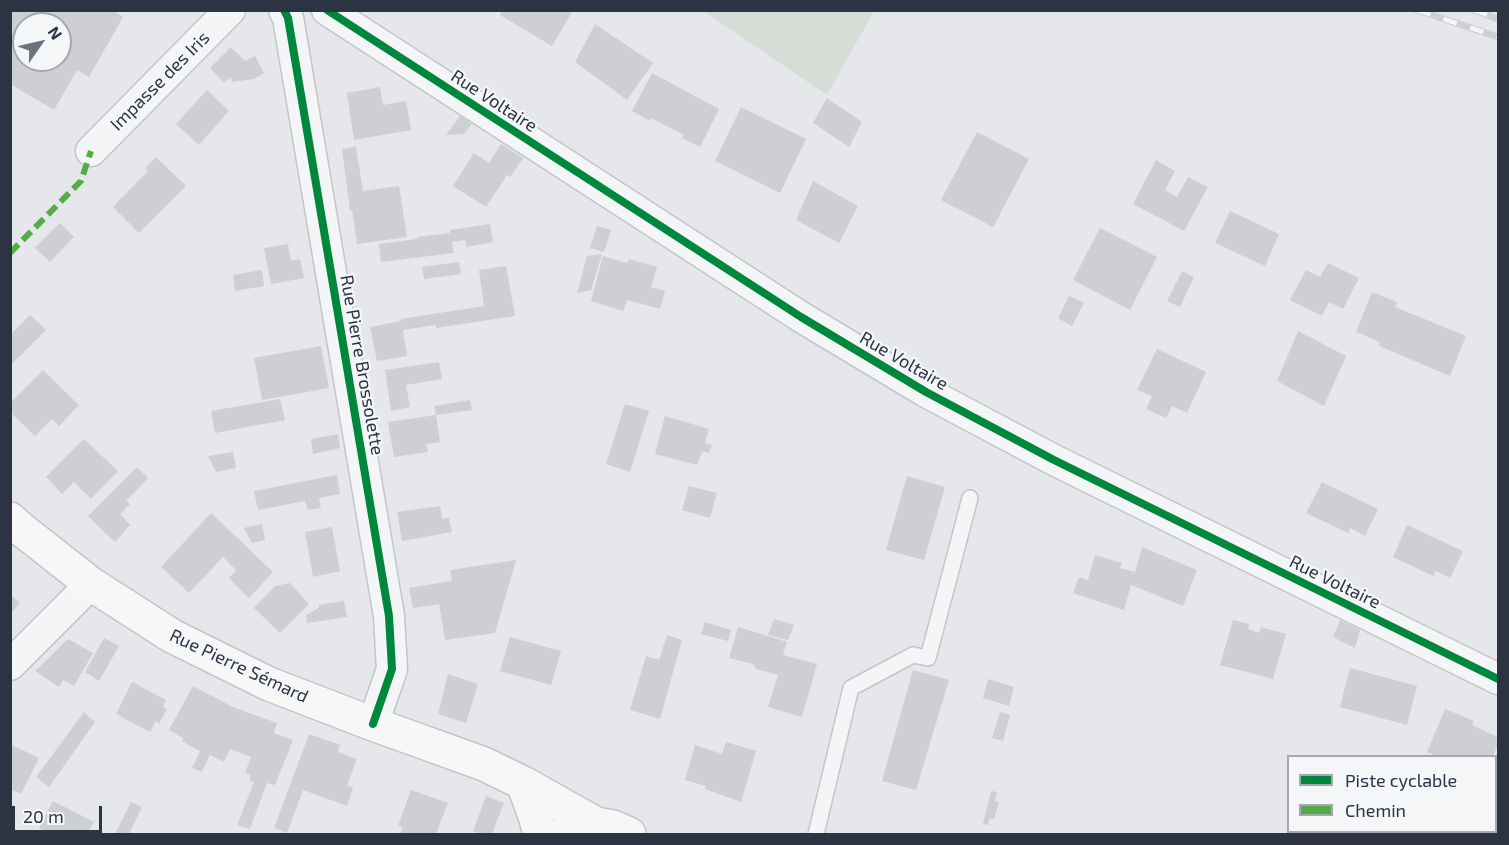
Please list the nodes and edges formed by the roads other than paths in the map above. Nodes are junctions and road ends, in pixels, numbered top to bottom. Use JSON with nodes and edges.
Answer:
{"nodes":[{"id":1,"x":230,"y":10,"type":"edge"},
{"id":2,"x":284,"y":10,"type":"edge"},
{"id":3,"x":327,"y":10,"type":"edge"},
{"id":4,"x":90,"y":151,"type":"dead end"},
{"id":5,"x":970,"y":498,"type":"dead end"},
{"id":6,"x":10,"y":519,"type":"edge"},
{"id":7,"x":91,"y":584,"type":"junction"},
{"id":8,"x":10,"y":665,"type":"edge"},
{"id":9,"x":1498,"y":679,"type":"edge"},
{"id":10,"x":373,"y":724,"type":"junction"},
{"id":11,"x":524,"y":783,"type":"junction"},
{"id":12,"x":596,"y":824,"type":"junction"},
{"id":13,"x":540,"y":834,"type":"edge"},
{"id":14,"x":563,"y":834,"type":"edge"},
{"id":15,"x":629,"y":834,"type":"edge"},
{"id":16,"x":816,"y":834,"type":"edge"}],
"edges":[{"from":1,"to":4,"type":"street","name":"Impasse des Iris"},
{"from":2,"to":10,"type":"street","name":"Rue Pierre Brossolette"},
{"from":3,"to":9,"type":"street","name":"Rue Voltaire"},
{"from":5,"to":16,"type":"lane"},
{"from":6,"to":7,"type":"main road","name":"Rue Pierre Sémard"},
{"from":7,"to":8,"type":"street"},
{"from":7,"to":10,"type":"main road","name":"Rue Pierre Sémard"},
{"from":10,"to":11,"type":"main road","name":"Rue Pierre Sémard"},
{"from":11,"to":12,"type":"main road","name":"Rue Pierre Sémard"},
{"from":11,"to":13,"type":"main road"},
{"from":12,"to":14,"type":"main road"},
{"from":12,"to":15,"type":"main road","name":"Rue Pierre Sémard"}]}
